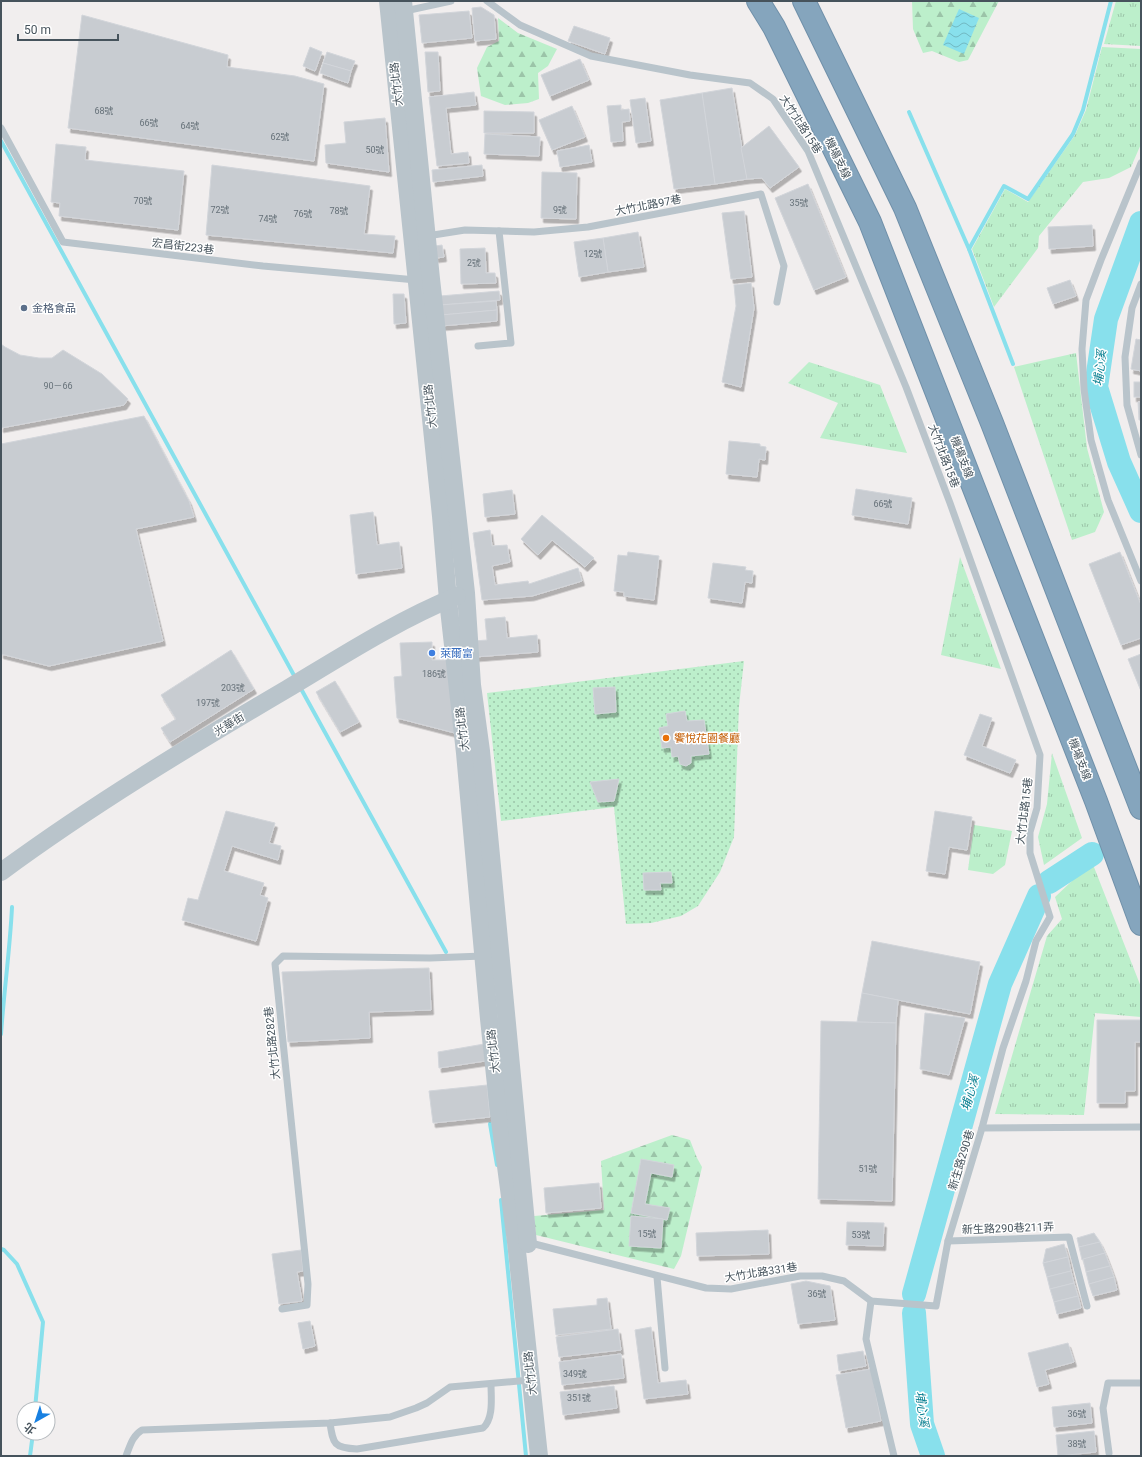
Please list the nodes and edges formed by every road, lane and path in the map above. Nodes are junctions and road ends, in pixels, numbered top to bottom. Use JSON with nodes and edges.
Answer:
{"nodes":[{"id":1,"x":451,"y":1,"type":"edge"},
{"id":2,"x":487,"y":1,"type":"edge"},
{"id":3,"x":758,"y":1,"type":"edge"},
{"id":4,"x":804,"y":1,"type":"edge"},
{"id":5,"x":393,"y":6,"type":"edge"},
{"id":6,"x":1,"y":128,"type":"edge"},
{"id":7,"x":1141,"y":163,"type":"edge"},
{"id":8,"x":499,"y":231,"type":"junction"},
{"id":9,"x":427,"y":236,"type":"junction"},
{"id":10,"x":424,"y":279,"type":"junction"},
{"id":11,"x":1141,"y":284,"type":"edge"},
{"id":12,"x":778,"y":302,"type":"dead end"},
{"id":13,"x":478,"y":346,"type":"dead end"},
{"id":14,"x":1141,"y":454,"type":"edge"},
{"id":15,"x":1141,"y":581,"type":"edge"},
{"id":16,"x":466,"y":593,"type":"junction"},
{"id":17,"x":448,"y":600,"type":"junction"},
{"id":18,"x":1141,"y":808,"type":"edge"},
{"id":19,"x":1,"y":872,"type":"edge"},
{"id":20,"x":1141,"y":924,"type":"edge"},
{"id":21,"x":484,"y":956,"type":"junction"},
{"id":22,"x":1141,"y":1127,"type":"edge"},
{"id":23,"x":982,"y":1128,"type":"junction"},
{"id":24,"x":948,"y":1241,"type":"junction"},
{"id":25,"x":522,"y":1242,"type":"junction"},
{"id":26,"x":657,"y":1277,"type":"junction"},
{"id":27,"x":871,"y":1301,"type":"junction"},
{"id":28,"x":1087,"y":1306,"type":"dead end"},
{"id":29,"x":282,"y":1309,"type":"dead end"},
{"id":30,"x":665,"y":1368,"type":"dead end"},
{"id":31,"x":531,"y":1380,"type":"junction"},
{"id":32,"x":491,"y":1384,"type":"junction"},
{"id":33,"x":1141,"y":1384,"type":"edge"},
{"id":34,"x":330,"y":1423,"type":"junction"},
{"id":35,"x":1109,"y":1453,"type":"dead end"},
{"id":36,"x":126,"y":1456,"type":"edge"},
{"id":37,"x":539,"y":1456,"type":"edge"},
{"id":38,"x":550,"y":1456,"type":"edge"},
{"id":39,"x":894,"y":1456,"type":"edge"}],
"edges":[{"from":1,"to":5,"type":"lane"},
{"from":2,"to":23,"type":"lane","name":"大竹北路15巷"},
{"from":3,"to":20,"type":"highway","name":"機場支線"},
{"from":4,"to":18,"type":"highway"},
{"from":5,"to":9,"type":"street","name":"大竹北路"},
{"from":5,"to":10,"type":"street","name":"大竹北路"},
{"from":6,"to":10,"type":"lane","name":"宏昌街223巷"},
{"from":7,"to":15,"type":"lane"},
{"from":8,"to":9,"type":"lane","name":"大竹北路97巷"},
{"from":8,"to":12,"type":"lane","name":"大竹北路97巷"},
{"from":8,"to":13,"type":"lane"},
{"from":9,"to":10,"type":"street","name":"大竹北路"},
{"from":10,"to":16,"type":"street","name":"大竹北路"},
{"from":10,"to":17,"type":"street","name":"大竹北路"},
{"from":11,"to":14,"type":"lane"},
{"from":16,"to":17,"type":"street","name":"光華街"},
{"from":16,"to":25,"type":"street","name":"大竹北路"},
{"from":17,"to":19,"type":"street","name":"光華街"},
{"from":17,"to":21,"type":"street","name":"大竹北路"},
{"from":21,"to":25,"type":"street","name":"大竹北路"},
{"from":21,"to":29,"type":"lane","name":"大竹北路282巷"},
{"from":22,"to":23,"type":"lane","name":"新生路290巷"},
{"from":23,"to":24,"type":"lane","name":"新生路290巷"},
{"from":24,"to":27,"type":"lane","name":"新生路290巷"},
{"from":24,"to":28,"type":"lane","name":"新生路290巷211弄"},
{"from":25,"to":26,"type":"lane","name":"大竹北路331巷"},
{"from":25,"to":31,"type":"street","name":"大竹北路"},
{"from":25,"to":38,"type":"street","name":"大竹北路"},
{"from":26,"to":27,"type":"lane","name":"大竹北路331巷"},
{"from":26,"to":30,"type":"lane"},
{"from":27,"to":39,"type":"lane"},
{"from":31,"to":32,"type":"lane"},
{"from":31,"to":37,"type":"street","name":"大竹北路"},
{"from":32,"to":34,"type":"lane"},
{"from":32,"to":34,"type":"lane"},
{"from":33,"to":35,"type":"lane"},
{"from":34,"to":36,"type":"lane"}]}
